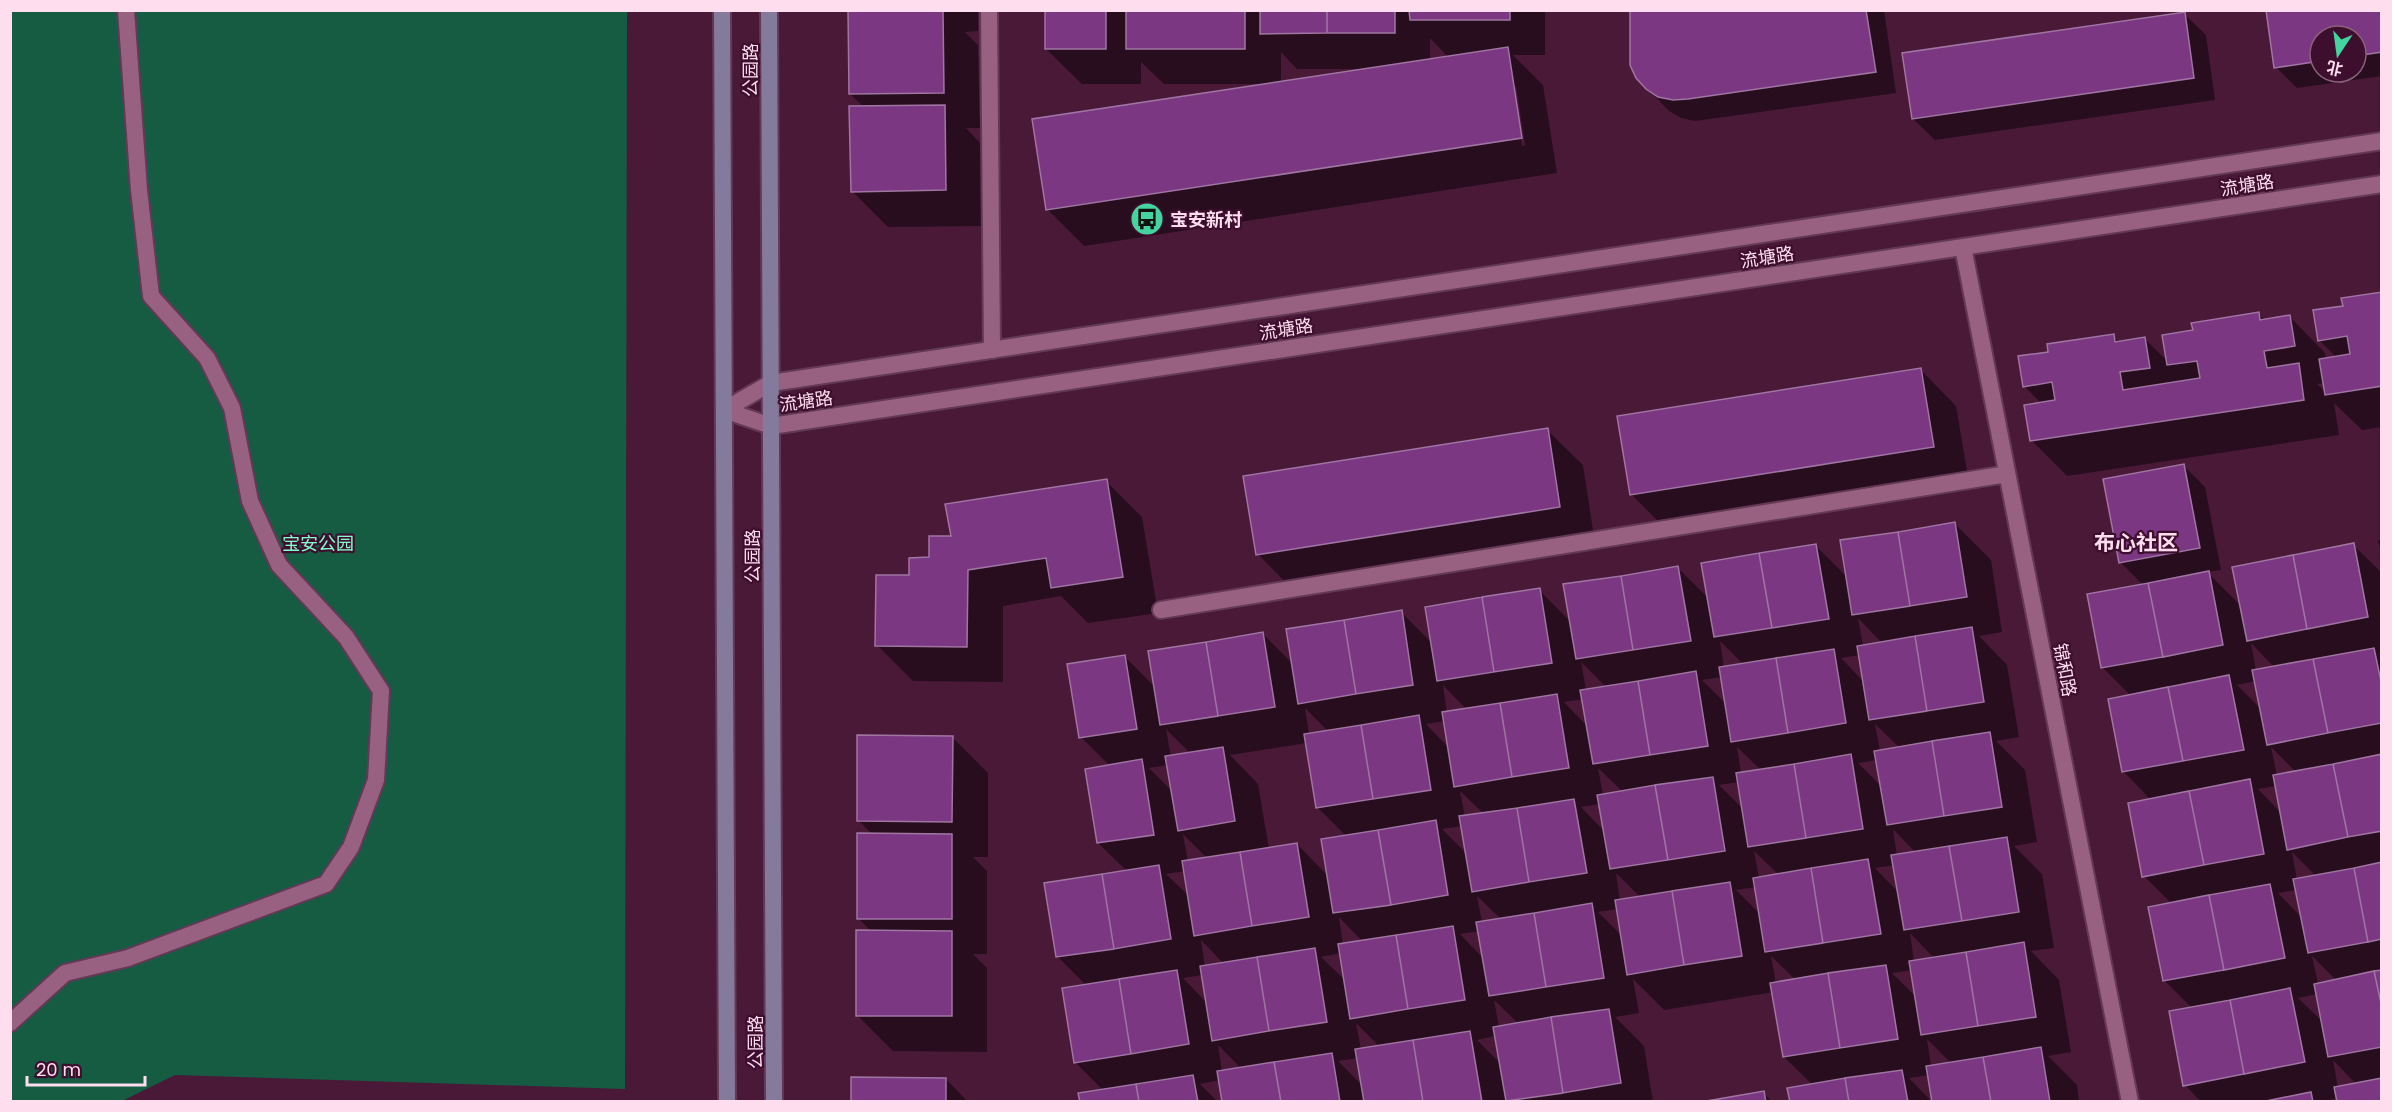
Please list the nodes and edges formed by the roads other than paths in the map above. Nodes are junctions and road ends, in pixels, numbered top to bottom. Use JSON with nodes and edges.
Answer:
{"nodes":[{"id":1,"x":126,"y":10,"type":"edge"},
{"id":2,"x":722,"y":10,"type":"edge"},
{"id":3,"x":769,"y":10,"type":"edge"},
{"id":4,"x":989,"y":10,"type":"edge"},
{"id":5,"x":2382,"y":141,"type":"edge"},
{"id":6,"x":2382,"y":184,"type":"edge"},
{"id":7,"x":1963,"y":247,"type":"junction"},
{"id":8,"x":992,"y":350,"type":"junction"},
{"id":9,"x":771,"y":383,"type":"junction"},
{"id":10,"x":724,"y":410,"type":"junction"},
{"id":11,"x":771,"y":426,"type":"junction"},
{"id":12,"x":2007,"y":474,"type":"junction"},
{"id":13,"x":1161,"y":610,"type":"dead end"},
{"id":14,"x":10,"y":1023,"type":"edge"},
{"id":15,"x":727,"y":1101,"type":"edge"},
{"id":16,"x":774,"y":1101,"type":"edge"},
{"id":17,"x":2130,"y":1101,"type":"edge"}],
"edges":[{"from":1,"to":14,"type":"street"},
{"from":2,"to":10,"type":"main road","name":"公园路"},
{"from":3,"to":9,"type":"main road","name":"公园路"},
{"from":4,"to":8,"type":"street"},
{"from":5,"to":8,"type":"street","name":"流塘路"},
{"from":6,"to":7,"type":"street","name":"流塘路"},
{"from":7,"to":11,"type":"street","name":"流塘路"},
{"from":7,"to":12,"type":"street","name":"锦和路"},
{"from":8,"to":9,"type":"street","name":"流塘路"},
{"from":9,"to":10,"type":"street","name":"流塘路"},
{"from":9,"to":11,"type":"main road","name":"公园路"},
{"from":10,"to":11,"type":"street","name":"流塘路"},
{"from":10,"to":15,"type":"main road","name":"公园路"},
{"from":11,"to":16,"type":"main road","name":"公园路"},
{"from":12,"to":13,"type":"street"},
{"from":12,"to":17,"type":"street","name":"锦和路"}]}
